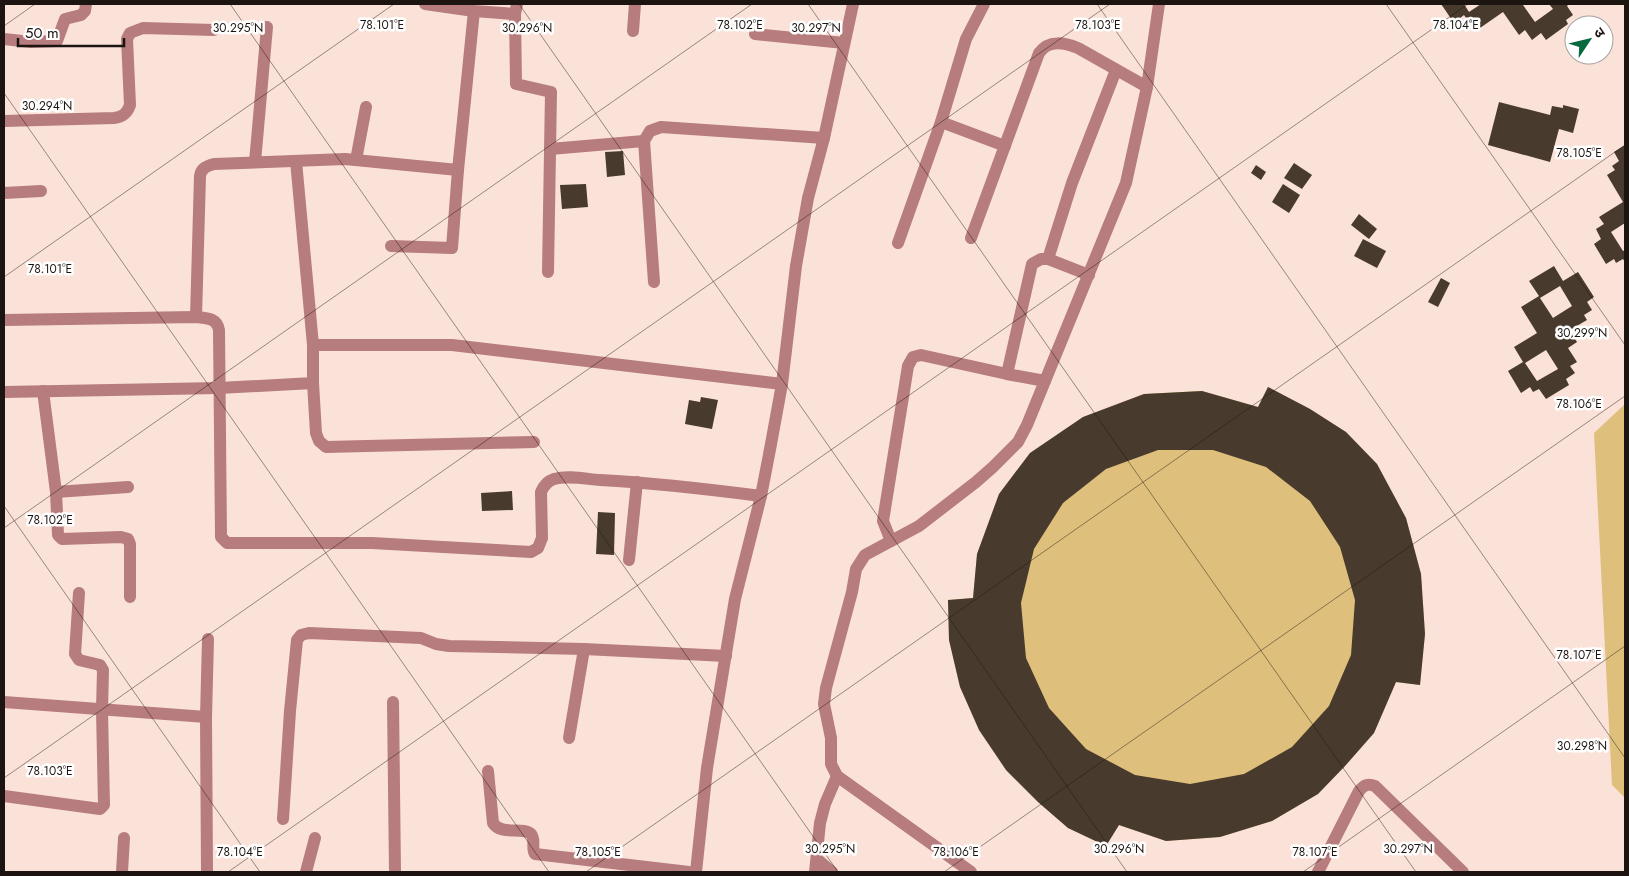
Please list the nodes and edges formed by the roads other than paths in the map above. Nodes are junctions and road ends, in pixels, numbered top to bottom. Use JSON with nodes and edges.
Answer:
{"nodes":[{"id":1,"x":86,"y":4,"type":"edge"},
{"id":2,"x":425,"y":4,"type":"edge"},
{"id":3,"x":635,"y":4,"type":"edge"},
{"id":4,"x":853,"y":4,"type":"edge"},
{"id":5,"x":984,"y":4,"type":"edge"},
{"id":6,"x":1159,"y":4,"type":"edge"},
{"id":7,"x":516,"y":9,"type":"edge"},
{"id":8,"x":474,"y":11,"type":"junction"},
{"id":9,"x":267,"y":27,"type":"dead end"},
{"id":10,"x":214,"y":30,"type":"dead end"},
{"id":11,"x":633,"y":30,"type":"dead end"},
{"id":12,"x":755,"y":34,"type":"dead end"},
{"id":13,"x":4,"y":39,"type":"edge"},
{"id":14,"x":844,"y":43,"type":"junction"},
{"id":15,"x":1116,"y":70,"type":"junction"},
{"id":16,"x":1147,"y":87,"type":"junction"},
{"id":17,"x":366,"y":107,"type":"dead end"},
{"id":18,"x":4,"y":121,"type":"edge"},
{"id":19,"x":941,"y":122,"type":"junction"},
{"id":20,"x":824,"y":138,"type":"junction"},
{"id":21,"x":644,"y":141,"type":"junction"},
{"id":22,"x":1005,"y":146,"type":"junction"},
{"id":23,"x":550,"y":149,"type":"junction"},
{"id":24,"x":356,"y":160,"type":"junction"},
{"id":25,"x":296,"y":161,"type":"junction"},
{"id":26,"x":255,"y":162,"type":"junction"},
{"id":27,"x":458,"y":170,"type":"junction"},
{"id":28,"x":41,"y":191,"type":"dead end"},
{"id":29,"x":4,"y":193,"type":"edge"},
{"id":30,"x":971,"y":238,"type":"dead end"},
{"id":31,"x":898,"y":243,"type":"dead end"},
{"id":32,"x":391,"y":246,"type":"dead end"},
{"id":33,"x":1048,"y":259,"type":"junction"},
{"id":34,"x":548,"y":272,"type":"dead end"},
{"id":35,"x":1089,"y":275,"type":"junction"},
{"id":36,"x":654,"y":282,"type":"dead end"},
{"id":37,"x":196,"y":317,"type":"junction"},
{"id":38,"x":4,"y":320,"type":"edge"},
{"id":39,"x":313,"y":345,"type":"junction"},
{"id":40,"x":1007,"y":374,"type":"junction"},
{"id":41,"x":1045,"y":381,"type":"junction"},
{"id":42,"x":313,"y":383,"type":"junction"},
{"id":43,"x":782,"y":384,"type":"junction"},
{"id":44,"x":219,"y":388,"type":"junction"},
{"id":45,"x":43,"y":391,"type":"junction"},
{"id":46,"x":4,"y":392,"type":"edge"},
{"id":47,"x":534,"y":442,"type":"dead end"},
{"id":48,"x":637,"y":482,"type":"junction"},
{"id":49,"x":128,"y":487,"type":"dead end"},
{"id":50,"x":56,"y":492,"type":"junction"},
{"id":51,"x":761,"y":496,"type":"junction"},
{"id":52,"x":891,"y":542,"type":"junction"},
{"id":53,"x":629,"y":560,"type":"dead end"},
{"id":54,"x":79,"y":593,"type":"dead end"},
{"id":55,"x":130,"y":598,"type":"dead end"},
{"id":56,"x":208,"y":639,"type":"dead end"},
{"id":57,"x":584,"y":649,"type":"junction"},
{"id":58,"x":726,"y":656,"type":"junction"},
{"id":59,"x":4,"y":702,"type":"edge"},
{"id":60,"x":393,"y":702,"type":"dead end"},
{"id":61,"x":102,"y":710,"type":"junction"},
{"id":62,"x":206,"y":717,"type":"junction"},
{"id":63,"x":569,"y":738,"type":"dead end"},
{"id":64,"x":488,"y":771,"type":"dead end"},
{"id":65,"x":837,"y":776,"type":"junction"},
{"id":66,"x":4,"y":796,"type":"edge"},
{"id":67,"x":283,"y":819,"type":"dead end"},
{"id":68,"x":124,"y":838,"type":"dead end"},
{"id":69,"x":315,"y":838,"type":"dead end"},
{"id":70,"x":816,"y":866,"type":"edge"},
{"id":71,"x":122,"y":872,"type":"edge"},
{"id":72,"x":208,"y":872,"type":"edge"},
{"id":73,"x":306,"y":872,"type":"edge"},
{"id":74,"x":395,"y":872,"type":"edge"},
{"id":75,"x":690,"y":872,"type":"edge"},
{"id":76,"x":696,"y":872,"type":"edge"},
{"id":77,"x":832,"y":872,"type":"edge"},
{"id":78,"x":972,"y":872,"type":"edge"},
{"id":79,"x":1318,"y":872,"type":"edge"},
{"id":80,"x":1462,"y":872,"type":"edge"}],
"edges":[{"from":1,"to":13,"type":"street"},
{"from":2,"to":8,"type":"street"},
{"from":3,"to":11,"type":"street"},
{"from":4,"to":14,"type":"street"},
{"from":5,"to":19,"type":"street"},
{"from":6,"to":16,"type":"street"},
{"from":7,"to":8,"type":"street"},
{"from":7,"to":23,"type":"street"},
{"from":8,"to":27,"type":"street"},
{"from":9,"to":26,"type":"street"},
{"from":10,"to":18,"type":"street"},
{"from":12,"to":14,"type":"street"},
{"from":14,"to":20,"type":"street"},
{"from":15,"to":16,"type":"street"},
{"from":15,"to":22,"type":"street"},
{"from":15,"to":33,"type":"street"},
{"from":16,"to":35,"type":"street"},
{"from":17,"to":24,"type":"street"},
{"from":19,"to":22,"type":"street"},
{"from":19,"to":31,"type":"street"},
{"from":20,"to":21,"type":"street"},
{"from":20,"to":43,"type":"street"},
{"from":21,"to":23,"type":"street"},
{"from":21,"to":36,"type":"street"},
{"from":22,"to":30,"type":"street"},
{"from":23,"to":34,"type":"street"},
{"from":24,"to":25,"type":"street"},
{"from":24,"to":27,"type":"street"},
{"from":25,"to":26,"type":"street"},
{"from":25,"to":39,"type":"street"},
{"from":26,"to":37,"type":"street"},
{"from":27,"to":32,"type":"street"},
{"from":28,"to":29,"type":"street"},
{"from":33,"to":35,"type":"street"},
{"from":33,"to":40,"type":"street"},
{"from":35,"to":41,"type":"street"},
{"from":37,"to":38,"type":"street"},
{"from":37,"to":44,"type":"street"},
{"from":39,"to":42,"type":"street"},
{"from":39,"to":43,"type":"street"},
{"from":40,"to":41,"type":"street"},
{"from":40,"to":52,"type":"street"},
{"from":41,"to":52,"type":"street"},
{"from":42,"to":44,"type":"street"},
{"from":42,"to":47,"type":"street"},
{"from":43,"to":51,"type":"street"},
{"from":44,"to":45,"type":"street"},
{"from":44,"to":48,"type":"street"},
{"from":45,"to":46,"type":"street"},
{"from":45,"to":50,"type":"street"},
{"from":48,"to":51,"type":"street"},
{"from":48,"to":53,"type":"street"},
{"from":49,"to":50,"type":"street"},
{"from":50,"to":55,"type":"street"},
{"from":51,"to":58,"type":"street"},
{"from":52,"to":65,"type":"street"},
{"from":54,"to":61,"type":"street"},
{"from":56,"to":62,"type":"street"},
{"from":57,"to":58,"type":"street"},
{"from":57,"to":63,"type":"street"},
{"from":57,"to":67,"type":"street"},
{"from":58,"to":76,"type":"street"},
{"from":59,"to":61,"type":"street"},
{"from":60,"to":74,"type":"street"},
{"from":61,"to":62,"type":"street"},
{"from":61,"to":66,"type":"street"},
{"from":62,"to":72,"type":"street"},
{"from":64,"to":75,"type":"street"},
{"from":65,"to":70,"type":"street"},
{"from":65,"to":78,"type":"street"},
{"from":68,"to":71,"type":"street"},
{"from":69,"to":73,"type":"street"},
{"from":70,"to":77,"type":"street"},
{"from":79,"to":80,"type":"street"}]}
